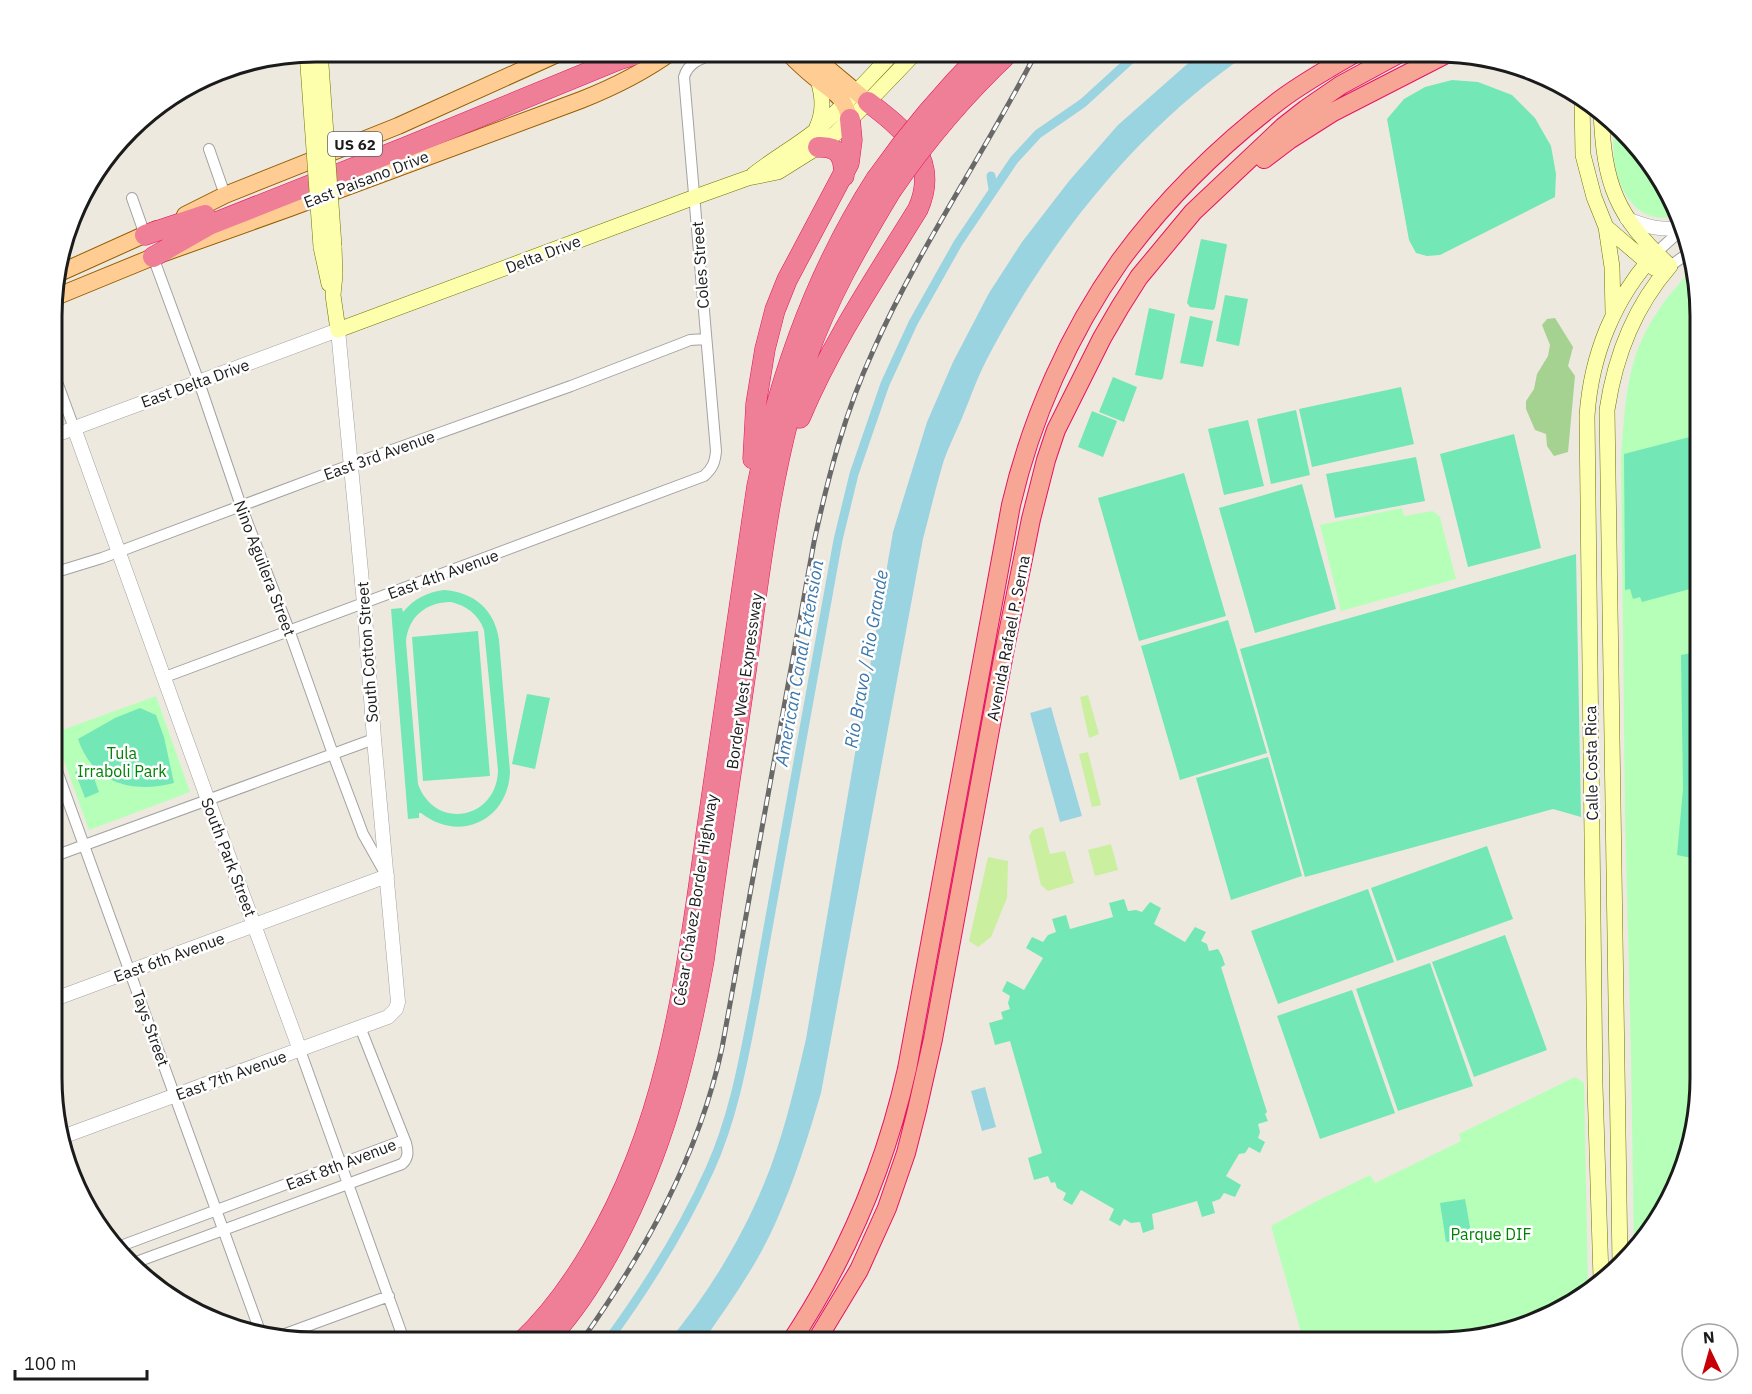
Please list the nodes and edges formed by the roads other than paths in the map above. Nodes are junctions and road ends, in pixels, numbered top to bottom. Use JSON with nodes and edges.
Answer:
{"nodes":[{"id":1,"x":308,"y":62,"type":"edge"},
{"id":2,"x":320,"y":62,"type":"edge"},
{"id":3,"x":540,"y":62,"type":"edge"},
{"id":4,"x":599,"y":62,"type":"edge"},
{"id":5,"x":600,"y":62,"type":"edge"},
{"id":6,"x":656,"y":62,"type":"edge"},
{"id":7,"x":695,"y":62,"type":"edge"},
{"id":8,"x":798,"y":62,"type":"edge"},
{"id":9,"x":822,"y":62,"type":"edge"},
{"id":10,"x":887,"y":62,"type":"edge"},
{"id":11,"x":907,"y":62,"type":"edge"},
{"id":12,"x":974,"y":62,"type":"edge"},
{"id":13,"x":1000,"y":62,"type":"edge"},
{"id":14,"x":1340,"y":62,"type":"edge"},
{"id":15,"x":1382,"y":62,"type":"edge"},
{"id":16,"x":1430,"y":62,"type":"edge"},
{"id":17,"x":818,"y":80,"type":"junction"},
{"id":18,"x":889,"y":81,"type":"junction"},
{"id":19,"x":862,"y":97,"type":"junction"},
{"id":20,"x":1582,"y":107,"type":"edge"},
{"id":21,"x":847,"y":112,"type":"junction"},
{"id":22,"x":892,"y":120,"type":"junction"},
{"id":23,"x":1602,"y":123,"type":"edge"},
{"id":24,"x":817,"y":139,"type":"junction"},
{"id":25,"x":209,"y":149,"type":"dead end"},
{"id":26,"x":844,"y":176,"type":"junction"},
{"id":27,"x":1223,"y":183,"type":"junction"},
{"id":28,"x":883,"y":185,"type":"junction"},
{"id":29,"x":225,"y":195,"type":"junction"},
{"id":30,"x":695,"y":197,"type":"junction"},
{"id":31,"x":132,"y":198,"type":"dead end"},
{"id":32,"x":1627,"y":219,"type":"junction"},
{"id":33,"x":1606,"y":227,"type":"junction"},
{"id":34,"x":1675,"y":229,"type":"edge"},
{"id":35,"x":1677,"y":233,"type":"edge"},
{"id":36,"x":145,"y":235,"type":"junction"},
{"id":37,"x":327,"y":246,"type":"junction"},
{"id":38,"x":153,"y":257,"type":"junction"},
{"id":39,"x":1652,"y":257,"type":"junction"},
{"id":40,"x":1684,"y":257,"type":"edge"},
{"id":41,"x":65,"y":270,"type":"edge"},
{"id":42,"x":1667,"y":271,"type":"junction"},
{"id":43,"x":63,"y":294,"type":"edge"},
{"id":44,"x":1612,"y":315,"type":"junction"},
{"id":45,"x":338,"y":330,"type":"junction"},
{"id":46,"x":706,"y":339,"type":"junction"},
{"id":47,"x":199,"y":382,"type":"junction"},
{"id":48,"x":62,"y":395,"type":"edge"},
{"id":49,"x":74,"y":428,"type":"junction"},
{"id":50,"x":62,"y":433,"type":"edge"},
{"id":51,"x":715,"y":462,"type":"joint"},
{"id":52,"x":350,"y":465,"type":"junction"},
{"id":53,"x":772,"y":494,"type":"junction"},
{"id":54,"x":241,"y":506,"type":"junction"},
{"id":55,"x":755,"y":534,"type":"junction"},
{"id":56,"x":119,"y":551,"type":"junction"},
{"id":57,"x":62,"y":570,"type":"edge"},
{"id":58,"x":364,"y":603,"type":"junction"},
{"id":59,"x":289,"y":630,"type":"junction"},
{"id":60,"x":165,"y":677,"type":"junction"},
{"id":61,"x":374,"y":739,"type":"junction"},
{"id":62,"x":333,"y":754,"type":"junction"},
{"id":63,"x":62,"y":784,"type":"edge"},
{"id":64,"x":208,"y":800,"type":"junction"},
{"id":65,"x":84,"y":845,"type":"junction"},
{"id":66,"x":62,"y":853,"type":"edge"},
{"id":67,"x":387,"y":876,"type":"junction"},
{"id":68,"x":703,"y":909,"type":"junction"},
{"id":69,"x":255,"y":925,"type":"junction"},
{"id":70,"x":130,"y":971,"type":"junction"},
{"id":71,"x":62,"y":996,"type":"edge"},
{"id":72,"x":396,"y":1010,"type":"joint"},
{"id":73,"x":360,"y":1027,"type":"junction"},
{"id":74,"x":300,"y":1050,"type":"junction"},
{"id":75,"x":175,"y":1095,"type":"junction"},
{"id":76,"x":1617,"y":1107,"type":"junction"},
{"id":77,"x":1596,"y":1108,"type":"junction"},
{"id":78,"x":68,"y":1135,"type":"edge"},
{"id":79,"x":405,"y":1140,"type":"junction"},
{"id":80,"x":340,"y":1163,"type":"junction"},
{"id":81,"x":349,"y":1184,"type":"junction"},
{"id":82,"x":216,"y":1210,"type":"junction"},
{"id":83,"x":224,"y":1230,"type":"junction"},
{"id":84,"x":124,"y":1245,"type":"edge"},
{"id":85,"x":1620,"y":1254,"type":"edge"},
{"id":86,"x":139,"y":1261,"type":"edge"},
{"id":87,"x":1601,"y":1272,"type":"edge"},
{"id":88,"x":389,"y":1296,"type":"junction"},
{"id":89,"x":258,"y":1326,"type":"edge"},
{"id":90,"x":293,"y":1331,"type":"edge"},
{"id":91,"x":402,"y":1332,"type":"edge"},
{"id":92,"x":529,"y":1332,"type":"edge"},
{"id":93,"x":554,"y":1332,"type":"edge"},
{"id":94,"x":797,"y":1332,"type":"edge"},
{"id":95,"x":822,"y":1332,"type":"edge"}],
"edges":[{"from":1,"to":37,"type":"main road","name":"South Cotton Street","bridge":true},
{"from":2,"to":37,"type":"main road","name":"South Cotton Street","bridge":true},
{"from":3,"to":29,"type":"main road","number":"US 62"},
{"from":4,"to":36,"type":"highway"},
{"from":5,"to":38,"type":"highway"},
{"from":6,"to":38,"type":"main road","name":"East Paisano Drive","number":"US 62"},
{"from":7,"to":30,"type":"street","name":"Coles Street"},
{"from":8,"to":17,"type":"main road"},
{"from":9,"to":19,"type":"main road"},
{"from":10,"to":19,"type":"main road","name":"Delta Drive"},
{"from":11,"to":18,"type":"main road","name":"Delta Drive"},
{"from":12,"to":28,"type":"highway","name":"César Chávez Border Highway","bridge":true},
{"from":13,"to":28,"type":"highway","bridge":true},
{"from":14,"to":94,"type":"highway","name":"Avenida Rafael P. Serna"},
{"from":15,"to":27,"type":"highway","name":"Avenida Rafael P. Serna"},
{"from":16,"to":27,"type":"highway"},
{"from":17,"to":21,"type":"main road"},
{"from":17,"to":24,"type":"main road"},
{"from":18,"to":19,"type":"main road","name":"Delta Drive"},
{"from":18,"to":22,"type":"main road"},
{"from":19,"to":21,"type":"main road","name":"Delta Drive"},
{"from":19,"to":22,"type":"highway"},
{"from":20,"to":33,"type":"main road"},
{"from":21,"to":24,"type":"main road","name":"Delta Drive"},
{"from":21,"to":26,"type":"highway"},
{"from":22,"to":53,"type":"highway"},
{"from":23,"to":32,"type":"main road"},
{"from":24,"to":26,"type":"highway"},
{"from":24,"to":30,"type":"main road","name":"Delta Drive"},
{"from":25,"to":29,"type":"street"},
{"from":26,"to":55,"type":"highway"},
{"from":27,"to":95,"type":"highway","name":"Avenida Rafael P. Serna"},
{"from":28,"to":53,"type":"highway"},
{"from":28,"to":55,"type":"highway","name":"César Chávez Border Highway"},
{"from":29,"to":36,"type":"main road","number":"US 62"},
{"from":30,"to":45,"type":"main road","name":"Delta Drive"},
{"from":30,"to":46,"type":"street","name":"Coles Street"},
{"from":31,"to":36,"type":"street"},
{"from":32,"to":34,"type":"street"},
{"from":32,"to":39,"type":"main road"},
{"from":33,"to":39,"type":"main road"},
{"from":33,"to":44,"type":"main road"},
{"from":35,"to":39,"type":"street"},
{"from":36,"to":41,"type":"main road","number":"US 62"},
{"from":37,"to":45,"type":"main road","name":"South Cotton Street"},
{"from":38,"to":43,"type":"main road","name":"East Paisano Drive","number":"US 62"},
{"from":38,"to":47,"type":"street","name":"Nino Aguilera Street"},
{"from":39,"to":42,"type":"main road"},
{"from":39,"to":44,"type":"main road","name":"Calle Costa Rica"},
{"from":40,"to":42,"type":"street"},
{"from":42,"to":76,"type":"main road","name":"Calle Costa Rica"},
{"from":44,"to":77,"type":"main road","name":"Calle Costa Rica"},
{"from":45,"to":47,"type":"street","name":"East Delta Drive"},
{"from":45,"to":52,"type":"street","name":"South Cotton Street"},
{"from":46,"to":51,"type":"street","name":"Coles Street"},
{"from":46,"to":52,"type":"street","name":"East 3rd Avenue"},
{"from":47,"to":49,"type":"street","name":"East Delta Drive"},
{"from":47,"to":54,"type":"street","name":"Nino Aguilera Street"},
{"from":48,"to":49,"type":"street","name":"South Park Street"},
{"from":49,"to":50,"type":"street","name":"East Delta Drive"},
{"from":49,"to":56,"type":"street","name":"South Park Street"},
{"from":51,"to":58,"type":"street","name":"East 4th Avenue"},
{"from":52,"to":54,"type":"street","name":"East 3rd Avenue"},
{"from":52,"to":58,"type":"street","name":"South Cotton Street"},
{"from":53,"to":55,"type":"highway"},
{"from":54,"to":56,"type":"street","name":"East 3rd Avenue"},
{"from":54,"to":59,"type":"street","name":"Nino Aguilera Street"},
{"from":55,"to":68,"type":"highway","name":"César Chávez Border Highway"},
{"from":56,"to":57,"type":"street","name":"East 3rd Avenue"},
{"from":56,"to":60,"type":"street","name":"South Park Street"},
{"from":58,"to":59,"type":"street","name":"East 4th Avenue"},
{"from":58,"to":61,"type":"street","name":"South Cotton Street"},
{"from":59,"to":60,"type":"street","name":"East 4th Avenue"},
{"from":59,"to":62,"type":"street","name":"Nino Aguilera Street"},
{"from":60,"to":64,"type":"street","name":"South Park Street"},
{"from":61,"to":62,"type":"street"},
{"from":61,"to":67,"type":"street","name":"South Cotton Street"},
{"from":62,"to":64,"type":"street"},
{"from":62,"to":67,"type":"street","name":"Nino Aguilera Street"},
{"from":63,"to":65,"type":"street","name":"Tays Street"},
{"from":64,"to":65,"type":"street"},
{"from":64,"to":69,"type":"street","name":"South Park Street"},
{"from":65,"to":66,"type":"street"},
{"from":65,"to":70,"type":"street","name":"Tays Street"},
{"from":67,"to":69,"type":"street","name":"East 6th Avenue"},
{"from":67,"to":72,"type":"street","name":"South Cotton Street"},
{"from":68,"to":92,"type":"highway","name":"César Chávez Border Highway"},
{"from":68,"to":93,"type":"highway"},
{"from":69,"to":70,"type":"street","name":"East 6th Avenue"},
{"from":69,"to":74,"type":"street","name":"South Park Street"},
{"from":70,"to":71,"type":"street","name":"East 6th Avenue"},
{"from":70,"to":75,"type":"street","name":"Tays Street"},
{"from":72,"to":73,"type":"street","name":"East 7th Avenue"},
{"from":73,"to":74,"type":"street","name":"East 7th Avenue"},
{"from":73,"to":79,"type":"street"},
{"from":74,"to":75,"type":"street","name":"East 7th Avenue"},
{"from":74,"to":80,"type":"street","name":"South Park Street"},
{"from":75,"to":78,"type":"street","name":"East 7th Avenue"},
{"from":75,"to":82,"type":"street","name":"Tays Street"},
{"from":76,"to":77,"type":"main road"},
{"from":76,"to":85,"type":"main road","name":"Calle Costa Rica"},
{"from":77,"to":87,"type":"main road","name":"Calle Costa Rica"},
{"from":79,"to":80,"type":"street","name":"East 8th Avenue"},
{"from":79,"to":81,"type":"street","name":"East 8th Avenue"},
{"from":80,"to":81,"type":"street","name":"South Park Street"},
{"from":80,"to":82,"type":"street","name":"East 8th Avenue"},
{"from":81,"to":83,"type":"street","name":"East 8th Avenue"},
{"from":81,"to":88,"type":"street","name":"South Park Street"},
{"from":82,"to":83,"type":"street","name":"Tays Street"},
{"from":82,"to":84,"type":"street","name":"East 8th Avenue"},
{"from":83,"to":86,"type":"street","name":"East 8th Avenue"},
{"from":83,"to":89,"type":"street","name":"Tays Street"},
{"from":88,"to":90,"type":"street"},
{"from":88,"to":91,"type":"street","name":"South Park Street"}]}
